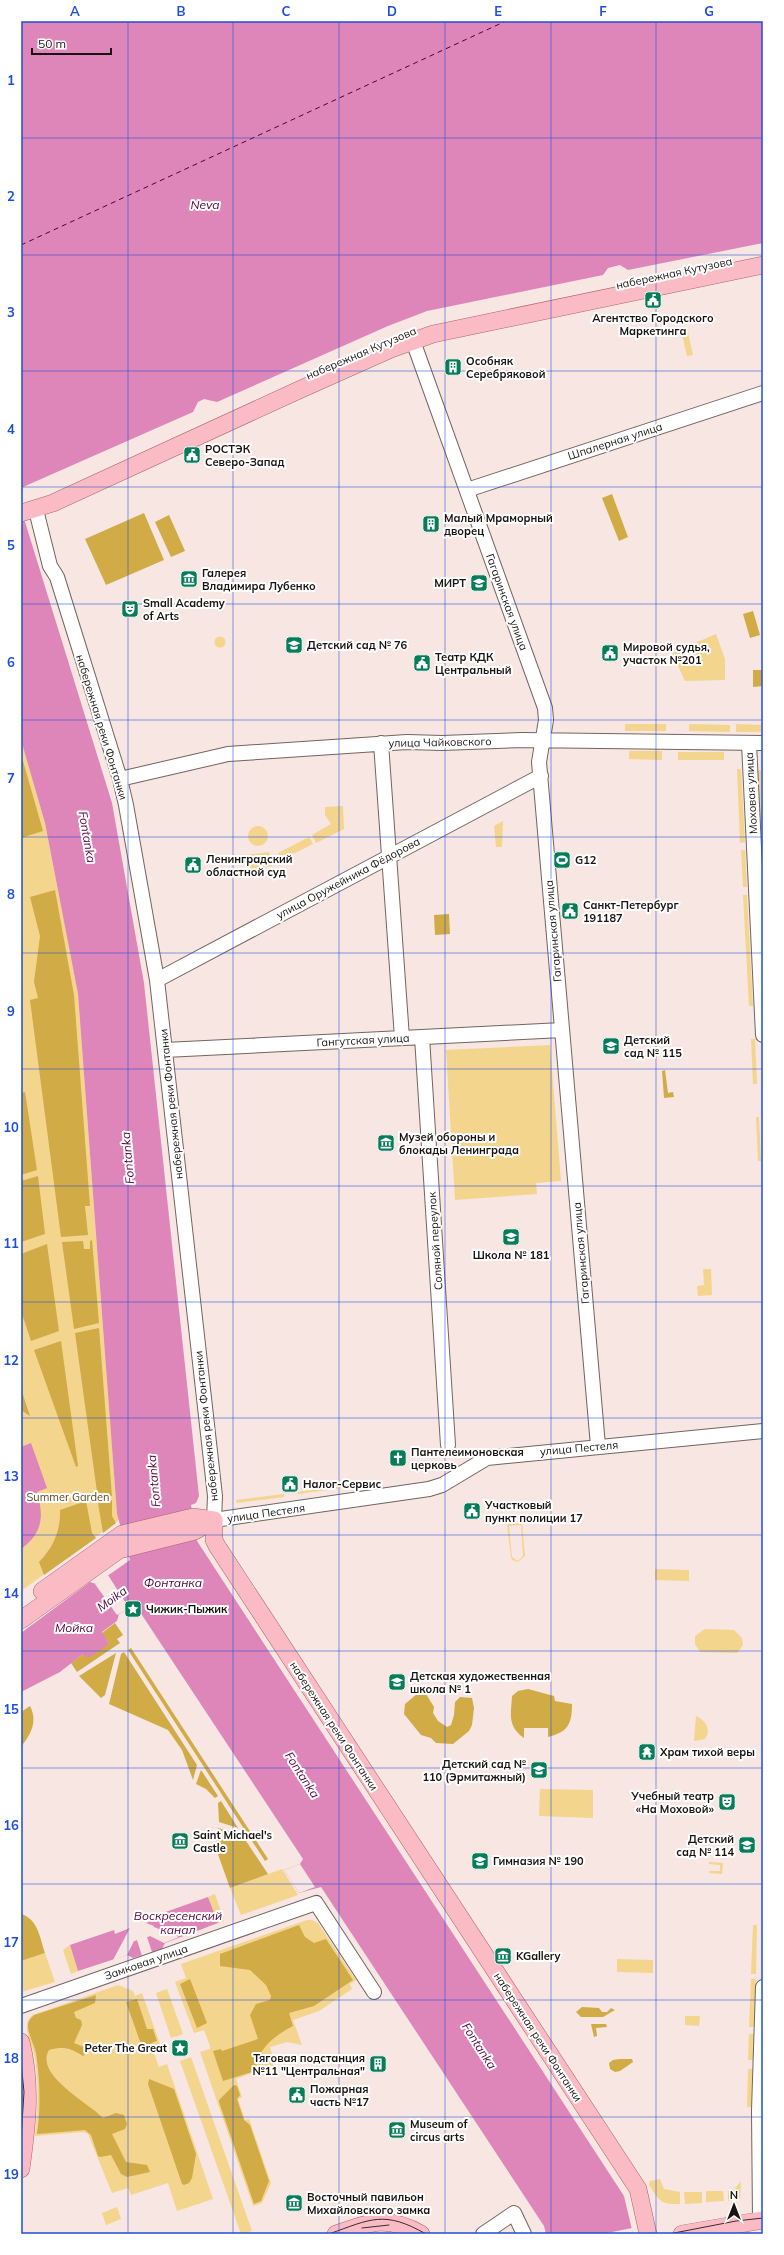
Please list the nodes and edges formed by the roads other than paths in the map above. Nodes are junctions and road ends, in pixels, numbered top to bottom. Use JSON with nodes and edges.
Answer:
{"nodes":[{"id":1,"x":763,"y":254,"type":"edge"},
{"id":2,"x":763,"y":265,"type":"edge"},
{"id":3,"x":413,"y":341,"type":"junction"},
{"id":4,"x":763,"y":393,"type":"edge"},
{"id":5,"x":467,"y":490,"type":"junction"},
{"id":6,"x":27,"y":511,"type":"edge"},
{"id":7,"x":543,"y":741,"type":"junction"},
{"id":8,"x":381,"y":743,"type":"junction"},
{"id":9,"x":749,"y":743,"type":"junction"},
{"id":10,"x":763,"y":743,"type":"edge"},
{"id":11,"x":540,"y":776,"type":"junction"},
{"id":12,"x":120,"y":779,"type":"junction"},
{"id":13,"x":389,"y":855,"type":"junction"},
{"id":14,"x":156,"y":980,"type":"junction"},
{"id":15,"x":562,"y":1030,"type":"junction"},
{"id":16,"x":763,"y":1035,"type":"edge"},
{"id":17,"x":422,"y":1037,"type":"junction"},
{"id":18,"x":402,"y":1038,"type":"junction"},
{"id":19,"x":165,"y":1050,"type":"junction"},
{"id":20,"x":763,"y":1431,"type":"edge"},
{"id":21,"x":448,"y":1445,"type":"dead end"},
{"id":22,"x":598,"y":1446,"type":"junction"},
{"id":23,"x":214,"y":1520,"type":"junction"},
{"id":24,"x":125,"y":1541,"type":"junction"},
{"id":25,"x":21,"y":1606,"type":"edge"},
{"id":26,"x":21,"y":1620,"type":"edge"},
{"id":27,"x":763,"y":1987,"type":"edge"},
{"id":28,"x":374,"y":1992,"type":"dead end"},
{"id":29,"x":21,"y":2006,"type":"edge"},
{"id":30,"x":21,"y":2042,"type":"edge"},
{"id":31,"x":21,"y":2169,"type":"edge"},
{"id":32,"x":761,"y":2220,"type":"edge"},
{"id":33,"x":336,"y":2234,"type":"edge"},
{"id":34,"x":421,"y":2234,"type":"edge"},
{"id":35,"x":483,"y":2234,"type":"edge"},
{"id":36,"x":524,"y":2234,"type":"edge"},
{"id":37,"x":648,"y":2234,"type":"edge"},
{"id":38,"x":682,"y":2234,"type":"edge"}],
"edges":[{"from":1,"to":6,"type":"main road","name":"набережная Кутузова"},
{"from":2,"to":3,"type":"main road","name":"набережная Кутузова"},
{"from":3,"to":5,"type":"street","name":"Гагаринская улица"},
{"from":3,"to":6,"type":"main road","name":"набережная Кутузова"},
{"from":4,"to":5,"type":"street","name":"Шпалерная улица"},
{"from":5,"to":7,"type":"street","name":"Гагаринская улица"},
{"from":6,"to":12,"type":"street","name":"набережная реки Фонтанки"},
{"from":7,"to":8,"type":"street","name":"улица Чайковского"},
{"from":7,"to":9,"type":"street","name":"улица Чайковского"},
{"from":7,"to":11,"type":"street","name":"Гагаринская улица"},
{"from":8,"to":12,"type":"street","name":"улица Чайковского"},
{"from":8,"to":13,"type":"street"},
{"from":9,"to":10,"type":"street","name":"улица Чайковского"},
{"from":9,"to":16,"type":"street","name":"Моховая улица"},
{"from":11,"to":13,"type":"street","name":"улица Оружейника Фёдорова"},
{"from":11,"to":15,"type":"street","name":"Гагаринская улица"},
{"from":12,"to":14,"type":"street","name":"набережная реки Фонтанки"},
{"from":13,"to":14,"type":"street","name":"улица Оружейника Фёдорова"},
{"from":13,"to":18,"type":"street"},
{"from":14,"to":19,"type":"street","name":"набережная реки Фонтанки"},
{"from":15,"to":17,"type":"street","name":"Гангутская улица"},
{"from":15,"to":22,"type":"street","name":"Гагаринская улица"},
{"from":17,"to":18,"type":"street","name":"Гангутская улица"},
{"from":17,"to":21,"type":"street","name":"Соляной переулок"},
{"from":18,"to":19,"type":"street","name":"Гангутская улица"},
{"from":19,"to":23,"type":"street","name":"набережная реки Фонтанки"},
{"from":20,"to":22,"type":"street","name":"улица Пестеля"},
{"from":22,"to":23,"type":"street","name":"улица Пестеля"},
{"from":23,"to":24,"type":"main road","name":"улица Пестеля"},
{"from":23,"to":37,"type":"main road","name":"набережная реки Фонтанки"},
{"from":24,"to":25,"type":"main road"},
{"from":24,"to":26,"type":"main road"},
{"from":27,"to":32,"type":"street"},
{"from":28,"to":29,"type":"street","name":"Замковая улица"},
{"from":30,"to":31,"type":"main road"},
{"from":32,"to":38,"type":"main road"},
{"from":33,"to":34,"type":"main road"},
{"from":35,"to":36,"type":"street"}]}
